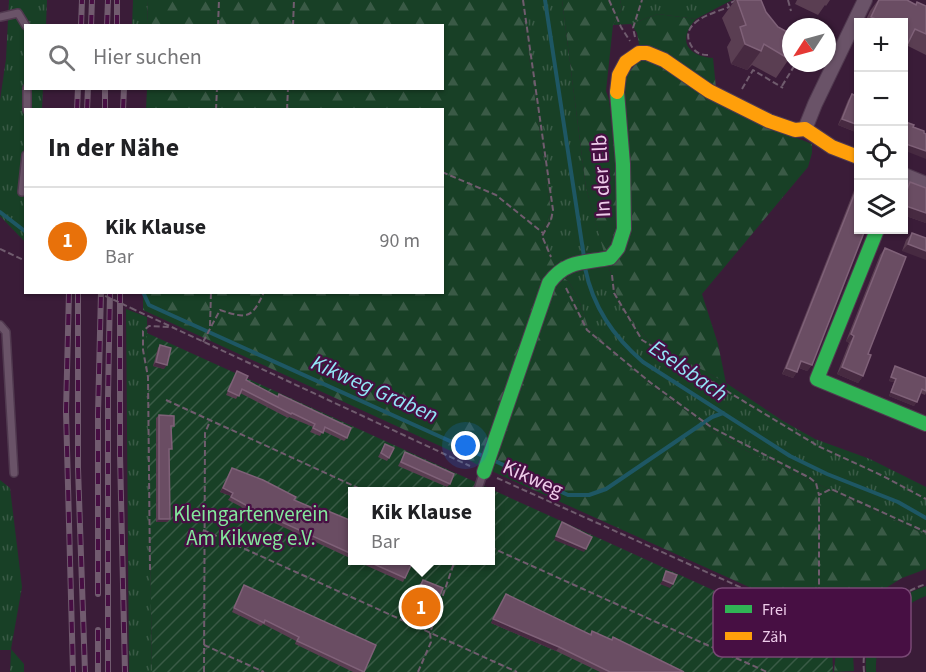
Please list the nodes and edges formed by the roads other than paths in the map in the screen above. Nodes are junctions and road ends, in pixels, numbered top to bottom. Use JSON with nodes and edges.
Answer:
{"nodes":[{"id":1,"x":865,"y":0,"type":"edge"},
{"id":2,"x":0,"y":17,"type":"edge"},
{"id":3,"x":25,"y":24,"type":"edge"},
{"id":4,"x":27,"y":90,"type":"edge"},
{"id":5,"x":27,"y":108,"type":"edge"},
{"id":6,"x":805,"y":129,"type":"junction"},
{"id":7,"x":854,"y":155,"type":"edge"},
{"id":8,"x":24,"y":174,"type":"edge"},
{"id":9,"x":908,"y":177,"type":"edge"},
{"id":10,"x":926,"y":184,"type":"edge"},
{"id":11,"x":22,"y":192,"type":"dead end"},
{"id":12,"x":875,"y":234,"type":"edge"},
{"id":13,"x":0,"y":325,"type":"edge"},
{"id":14,"x":926,"y":424,"type":"edge"},
{"id":15,"x":487,"y":464,"type":"joint"},
{"id":16,"x":14,"y":473,"type":"dead end"},
{"id":17,"x":479,"y":487,"type":"edge"}],
"edges":[{"from":1,"to":6,"type":"street"},
{"from":2,"to":3,"type":"lane"},
{"from":4,"to":5,"type":"lane"},
{"from":6,"to":7,"type":"street"},
{"from":6,"to":15,"type":"street","name":"In der Elb"},
{"from":8,"to":11,"type":"lane"},
{"from":9,"to":10,"type":"street"},
{"from":12,"to":14,"type":"street"},
{"from":13,"to":16,"type":"lane"},
{"from":15,"to":17,"type":"lane"}]}
